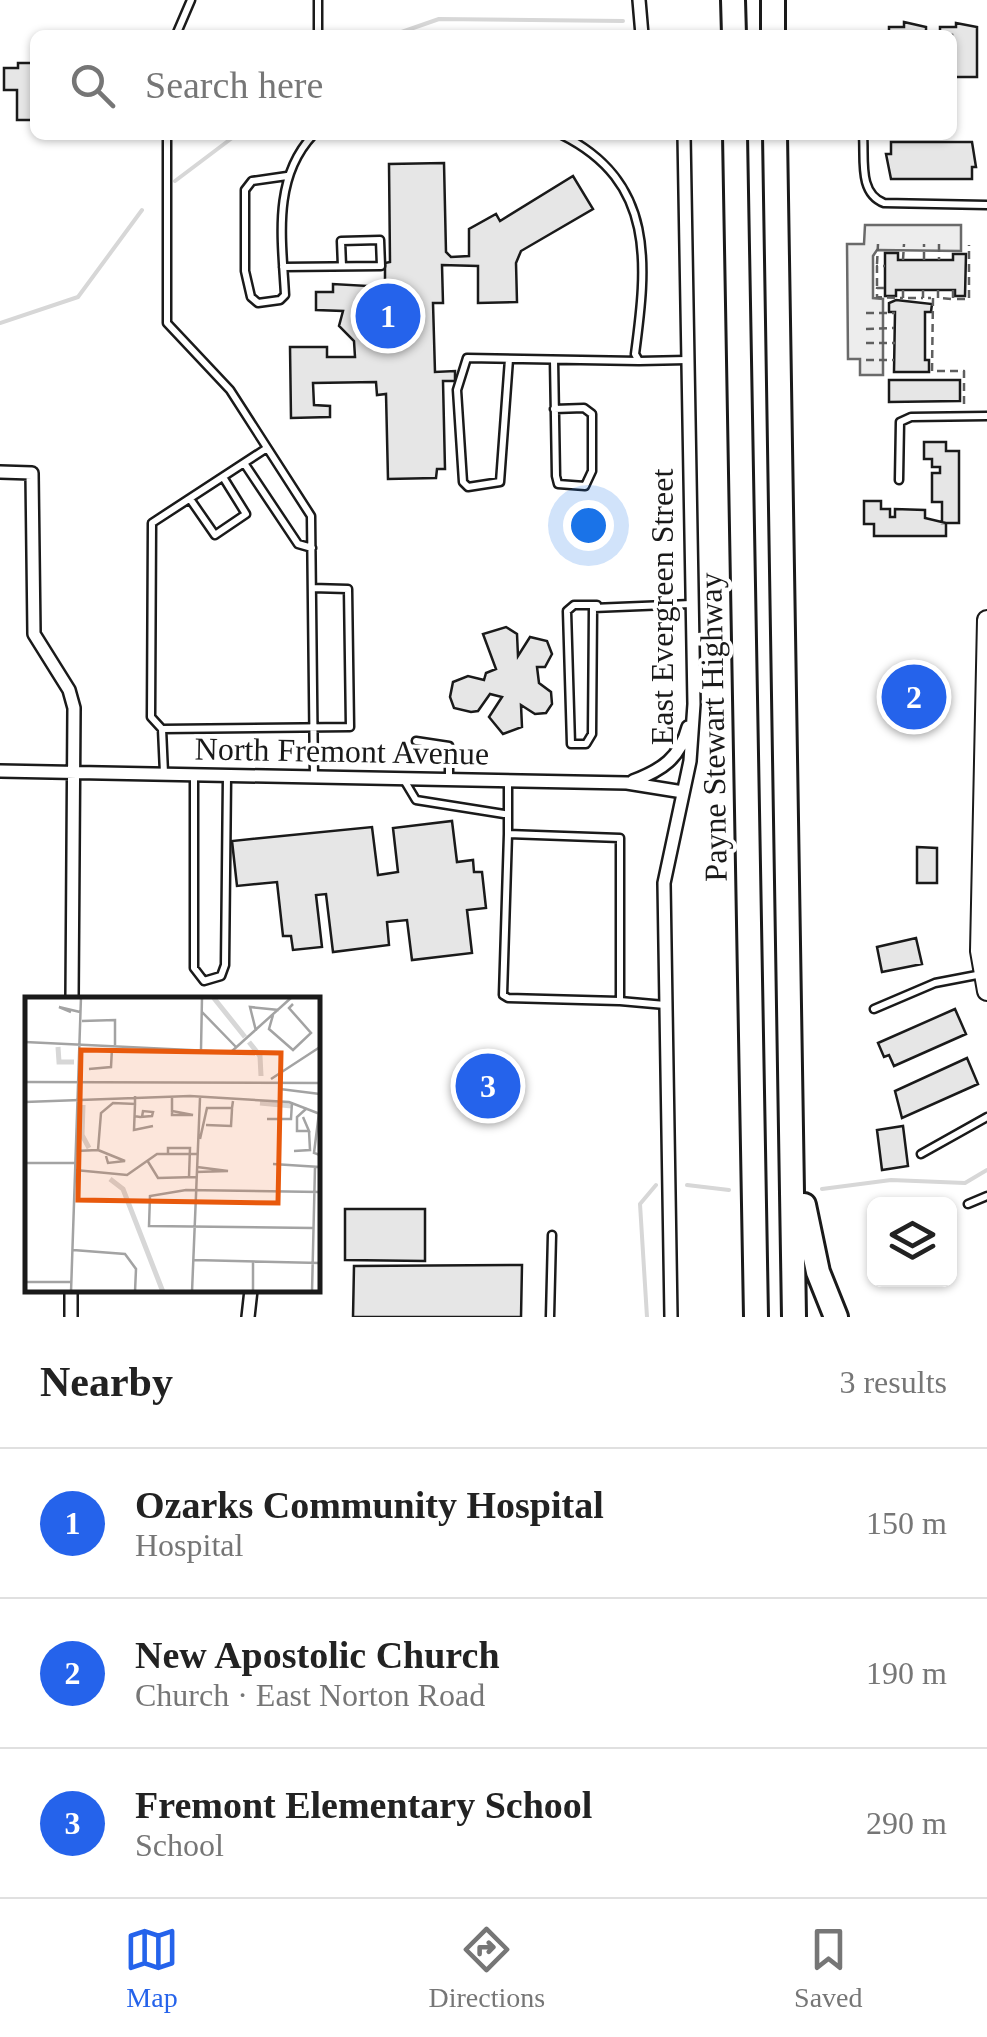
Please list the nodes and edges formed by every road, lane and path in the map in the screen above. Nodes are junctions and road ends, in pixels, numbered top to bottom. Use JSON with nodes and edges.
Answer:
{"nodes":[{"id":1,"x":192,"y":0,"type":"edge"},
{"id":2,"x":318,"y":0,"type":"edge"},
{"id":3,"x":640,"y":0,"type":"edge"},
{"id":4,"x":733,"y":0,"type":"edge"},
{"id":5,"x":773,"y":0,"type":"edge"},
{"id":6,"x":178,"y":30,"type":"edge"},
{"id":7,"x":318,"y":30,"type":"edge"},
{"id":8,"x":642,"y":30,"type":"edge"},
{"id":9,"x":734,"y":30,"type":"edge"},
{"id":10,"x":773,"y":30,"type":"edge"},
{"id":11,"x":168,"y":140,"type":"edge"},
{"id":12,"x":308,"y":140,"type":"edge"},
{"id":13,"x":570,"y":140,"type":"edge"},
{"id":14,"x":684,"y":140,"type":"edge"},
{"id":15,"x":736,"y":140,"type":"edge"},
{"id":16,"x":775,"y":140,"type":"edge"},
{"id":17,"x":864,"y":140,"type":"edge"},
{"id":18,"x":288,"y":176,"type":"junction"},
{"id":19,"x":987,"y":205,"type":"edge"},
{"id":20,"x":878,"y":244,"type":"dead end"},
{"id":21,"x":904,"y":244,"type":"dead end"},
{"id":22,"x":924,"y":244,"type":"dead end"},
{"id":23,"x":939,"y":244,"type":"dead end"},
{"id":24,"x":970,"y":244,"type":"dead end"},
{"id":25,"x":904,"y":260,"type":"dead end"},
{"id":26,"x":924,"y":260,"type":"dead end"},
{"id":27,"x":939,"y":260,"type":"dead end"},
{"id":28,"x":342,"y":266,"type":"junction"},
{"id":29,"x":878,"y":266,"type":"junction"},
{"id":30,"x":884,"y":266,"type":"dead end"},
{"id":31,"x":284,"y":267,"type":"junction"},
{"id":32,"x":878,"y":288,"type":"junction"},
{"id":33,"x":884,"y":288,"type":"dead end"},
{"id":34,"x":903,"y":290,"type":"dead end"},
{"id":35,"x":923,"y":290,"type":"dead end"},
{"id":36,"x":938,"y":290,"type":"dead end"},
{"id":37,"x":954,"y":290,"type":"dead end"},
{"id":38,"x":903,"y":298,"type":"junction"},
{"id":39,"x":923,"y":298,"type":"junction"},
{"id":40,"x":935,"y":298,"type":"junction"},
{"id":41,"x":953,"y":298,"type":"junction"},
{"id":42,"x":866,"y":313,"type":"dead end"},
{"id":43,"x":895,"y":313,"type":"dead end"},
{"id":44,"x":925,"y":314,"type":"dead end"},
{"id":45,"x":933,"y":314,"type":"junction"},
{"id":46,"x":894,"y":328,"type":"dead end"},
{"id":47,"x":866,"y":329,"type":"dead end"},
{"id":48,"x":924,"y":329,"type":"dead end"},
{"id":49,"x":933,"y":329,"type":"junction"},
{"id":50,"x":894,"y":343,"type":"dead end"},
{"id":51,"x":866,"y":344,"type":"dead end"},
{"id":52,"x":925,"y":344,"type":"dead end"},
{"id":53,"x":933,"y":344,"type":"junction"},
{"id":54,"x":509,"y":359,"type":"junction"},
{"id":55,"x":554,"y":360,"type":"junction"},
{"id":56,"x":688,"y":360,"type":"junction"},
{"id":57,"x":866,"y":360,"type":"dead end"},
{"id":58,"x":894,"y":360,"type":"dead end"},
{"id":59,"x":638,"y":361,"type":"junction"},
{"id":60,"x":554,"y":409,"type":"junction"},
{"id":61,"x":964,"y":416,"type":"junction"},
{"id":62,"x":987,"y":416,"type":"edge"},
{"id":63,"x":268,"y":448,"type":"junction"},
{"id":64,"x":244,"y":463,"type":"junction"},
{"id":65,"x":0,"y":472,"type":"edge"},
{"id":66,"x":223,"y":476,"type":"junction"},
{"id":67,"x":899,"y":480,"type":"dead end"},
{"id":68,"x":190,"y":499,"type":"junction"},
{"id":69,"x":312,"y":548,"type":"junction"},
{"id":70,"x":312,"y":588,"type":"junction"},
{"id":71,"x":692,"y":604,"type":"junction"},
{"id":72,"x":596,"y":605,"type":"junction"},
{"id":73,"x":987,"y":620,"type":"edge"},
{"id":74,"x":694,"y":704,"type":"junction"},
{"id":75,"x":314,"y":728,"type":"junction"},
{"id":76,"x":162,"y":730,"type":"junction"},
{"id":77,"x":416,"y":741,"type":"dead end"},
{"id":78,"x":0,"y":771,"type":"edge"},
{"id":79,"x":74,"y":772,"type":"junction"},
{"id":80,"x":164,"y":774,"type":"junction"},
{"id":81,"x":194,"y":775,"type":"junction"},
{"id":82,"x":226,"y":776,"type":"junction"},
{"id":83,"x":314,"y":778,"type":"junction"},
{"id":84,"x":404,"y":780,"type":"junction"},
{"id":85,"x":449,"y":781,"type":"junction"},
{"id":86,"x":508,"y":782,"type":"junction"},
{"id":87,"x":628,"y":783,"type":"junction"},
{"id":88,"x":683,"y":792,"type":"junction"},
{"id":89,"x":984,"y":792,"type":"edge"},
{"id":90,"x":504,"y":814,"type":"junction"},
{"id":91,"x":508,"y":834,"type":"junction"},
{"id":92,"x":984,"y":976,"type":"edge"},
{"id":93,"x":72,"y":997,"type":"edge"},
{"id":94,"x":620,"y":1002,"type":"junction"},
{"id":95,"x":666,"y":1005,"type":"junction"},
{"id":96,"x":874,"y":1009,"type":"dead end"},
{"id":97,"x":789,"y":1030,"type":"junction"},
{"id":98,"x":987,"y":1117,"type":"edge"},
{"id":99,"x":921,"y":1154,"type":"dead end"},
{"id":100,"x":987,"y":1196,"type":"edge"},
{"id":101,"x":968,"y":1204,"type":"dead end"},
{"id":102,"x":552,"y":1234,"type":"dead end"},
{"id":103,"x":71,"y":1292,"type":"edge"},
{"id":104,"x":251,"y":1292,"type":"edge"},
{"id":105,"x":70,"y":1317,"type":"edge"},
{"id":106,"x":248,"y":1317,"type":"edge"},
{"id":107,"x":550,"y":1317,"type":"edge"},
{"id":108,"x":671,"y":1317,"type":"edge"},
{"id":109,"x":754,"y":1317,"type":"edge"},
{"id":110,"x":794,"y":1317,"type":"edge"},
{"id":111,"x":836,"y":1317,"type":"edge"}],
"edges":[{"from":1,"to":6,"type":"lane"},
{"from":2,"to":7,"type":"lane"},
{"from":3,"to":8,"type":"street"},
{"from":4,"to":9,"type":"highway"},
{"from":5,"to":10,"type":"highway"},
{"from":11,"to":63,"type":"lane"},
{"from":12,"to":18,"type":"lane"},
{"from":13,"to":59,"type":"lane"},
{"from":14,"to":56,"type":"street","name":"East Evergreen Street"},
{"from":15,"to":109,"type":"highway","name":"Payne Stewart Highway"},
{"from":16,"to":97,"type":"highway"},
{"from":17,"to":19,"type":"lane"},
{"from":18,"to":31,"type":"lane"},
{"from":18,"to":31,"type":"lane"},
{"from":20,"to":29,"type":"path"},
{"from":21,"to":25,"type":"path"},
{"from":22,"to":26,"type":"path"},
{"from":23,"to":27,"type":"path"},
{"from":24,"to":41,"type":"path"},
{"from":28,"to":28,"type":"lane"},
{"from":28,"to":31,"type":"lane"},
{"from":29,"to":30,"type":"path"},
{"from":29,"to":32,"type":"path"},
{"from":32,"to":33,"type":"path"},
{"from":32,"to":38,"type":"path"},
{"from":34,"to":38,"type":"path"},
{"from":35,"to":39,"type":"path"},
{"from":36,"to":40,"type":"path"},
{"from":37,"to":41,"type":"path"},
{"from":38,"to":39,"type":"path"},
{"from":39,"to":40,"type":"path"},
{"from":40,"to":41,"type":"path"},
{"from":40,"to":45,"type":"path"},
{"from":42,"to":43,"type":"path"},
{"from":44,"to":45,"type":"path"},
{"from":45,"to":49,"type":"path"},
{"from":46,"to":47,"type":"path"},
{"from":48,"to":49,"type":"path"},
{"from":49,"to":53,"type":"path"},
{"from":50,"to":51,"type":"path"},
{"from":52,"to":53,"type":"path"},
{"from":53,"to":61,"type":"path"},
{"from":54,"to":54,"type":"lane"},
{"from":54,"to":55,"type":"lane"},
{"from":55,"to":59,"type":"lane"},
{"from":55,"to":60,"type":"lane"},
{"from":56,"to":59,"type":"lane"},
{"from":56,"to":71,"type":"street","name":"East Evergreen Street"},
{"from":57,"to":58,"type":"path"},
{"from":60,"to":60,"type":"lane"},
{"from":61,"to":62,"type":"lane"},
{"from":61,"to":67,"type":"lane"},
{"from":63,"to":64,"type":"lane"},
{"from":63,"to":69,"type":"lane"},
{"from":64,"to":66,"type":"lane"},
{"from":64,"to":69,"type":"lane"},
{"from":65,"to":79,"type":"street"},
{"from":66,"to":68,"type":"lane"},
{"from":66,"to":68,"type":"lane"},
{"from":68,"to":76,"type":"lane"},
{"from":69,"to":70,"type":"lane"},
{"from":70,"to":75,"type":"lane"},
{"from":70,"to":75,"type":"lane"},
{"from":71,"to":72,"type":"lane"},
{"from":71,"to":74,"type":"street","name":"East Evergreen Street"},
{"from":72,"to":72,"type":"lane"},
{"from":73,"to":89,"type":"main road"},
{"from":74,"to":87,"type":"street"},
{"from":74,"to":88,"type":"street","name":"East Evergreen Street"},
{"from":75,"to":76,"type":"lane"},
{"from":75,"to":83,"type":"lane"},
{"from":76,"to":80,"type":"lane"},
{"from":77,"to":85,"type":"lane"},
{"from":78,"to":79,"type":"street","name":"North Fremont Avenue"},
{"from":79,"to":80,"type":"street","name":"North Fremont Avenue"},
{"from":79,"to":93,"type":"street"},
{"from":80,"to":81,"type":"street","name":"North Fremont Avenue"},
{"from":81,"to":82,"type":"street","name":"North Fremont Avenue"},
{"from":81,"to":82,"type":"lane"},
{"from":82,"to":83,"type":"street","name":"North Fremont Avenue"},
{"from":83,"to":84,"type":"street","name":"North Fremont Avenue"},
{"from":84,"to":85,"type":"street","name":"North Fremont Avenue"},
{"from":84,"to":90,"type":"lane"},
{"from":85,"to":86,"type":"street","name":"North Fremont Avenue"},
{"from":86,"to":87,"type":"street","name":"North Fremont Avenue"},
{"from":86,"to":90,"type":"lane"},
{"from":87,"to":88,"type":"street","name":"North Fremont Avenue"},
{"from":88,"to":95,"type":"street","name":"East Evergreen Street"},
{"from":89,"to":92,"type":"main road"},
{"from":90,"to":91,"type":"lane"},
{"from":91,"to":94,"type":"lane"},
{"from":91,"to":94,"type":"lane"},
{"from":92,"to":96,"type":"lane"},
{"from":94,"to":95,"type":"lane"},
{"from":95,"to":108,"type":"street","name":"East Evergreen Street"},
{"from":97,"to":110,"type":"highway"},
{"from":97,"to":111,"type":"highway"},
{"from":98,"to":99,"type":"lane"},
{"from":100,"to":101,"type":"lane"},
{"from":102,"to":107,"type":"lane"},
{"from":103,"to":105,"type":"street"},
{"from":104,"to":106,"type":"street"}]}
